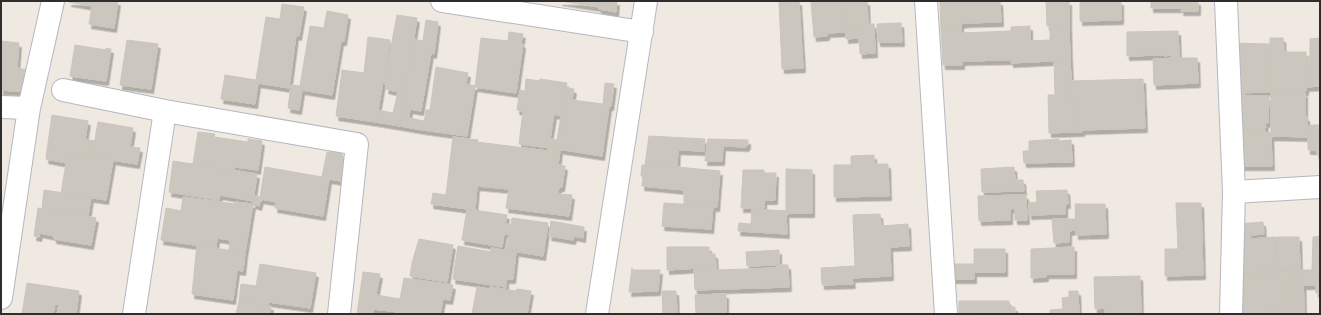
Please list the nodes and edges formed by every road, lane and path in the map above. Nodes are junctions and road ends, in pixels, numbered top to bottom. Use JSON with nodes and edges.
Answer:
{"nodes":[{"id":1,"x":53,"y":1,"type":"edge"},
{"id":2,"x":442,"y":1,"type":"edge"},
{"id":3,"x":646,"y":1,"type":"edge"},
{"id":4,"x":926,"y":1,"type":"edge"},
{"id":5,"x":1226,"y":1,"type":"edge"},
{"id":6,"x":642,"y":32,"type":"junction"},
{"id":7,"x":63,"y":90,"type":"dead end"},
{"id":8,"x":1,"y":107,"type":"edge"},
{"id":9,"x":29,"y":108,"type":"junction"},
{"id":10,"x":165,"y":111,"type":"junction"},
{"id":11,"x":1320,"y":187,"type":"edge"},
{"id":12,"x":1234,"y":192,"type":"junction"},
{"id":13,"x":1,"y":298,"type":"edge"},
{"id":14,"x":134,"y":314,"type":"edge"},
{"id":15,"x":339,"y":314,"type":"edge"},
{"id":16,"x":597,"y":314,"type":"edge"},
{"id":17,"x":946,"y":314,"type":"edge"},
{"id":18,"x":1231,"y":314,"type":"edge"}],
"edges":[{"from":1,"to":9,"type":"street"},
{"from":2,"to":6,"type":"street"},
{"from":3,"to":6,"type":"street"},
{"from":4,"to":17,"type":"street"},
{"from":5,"to":12,"type":"street"},
{"from":6,"to":16,"type":"street"},
{"from":7,"to":10,"type":"street"},
{"from":8,"to":9,"type":"street"},
{"from":9,"to":13,"type":"street"},
{"from":10,"to":14,"type":"street"},
{"from":10,"to":15,"type":"street"},
{"from":11,"to":12,"type":"street"},
{"from":12,"to":18,"type":"street"}]}
